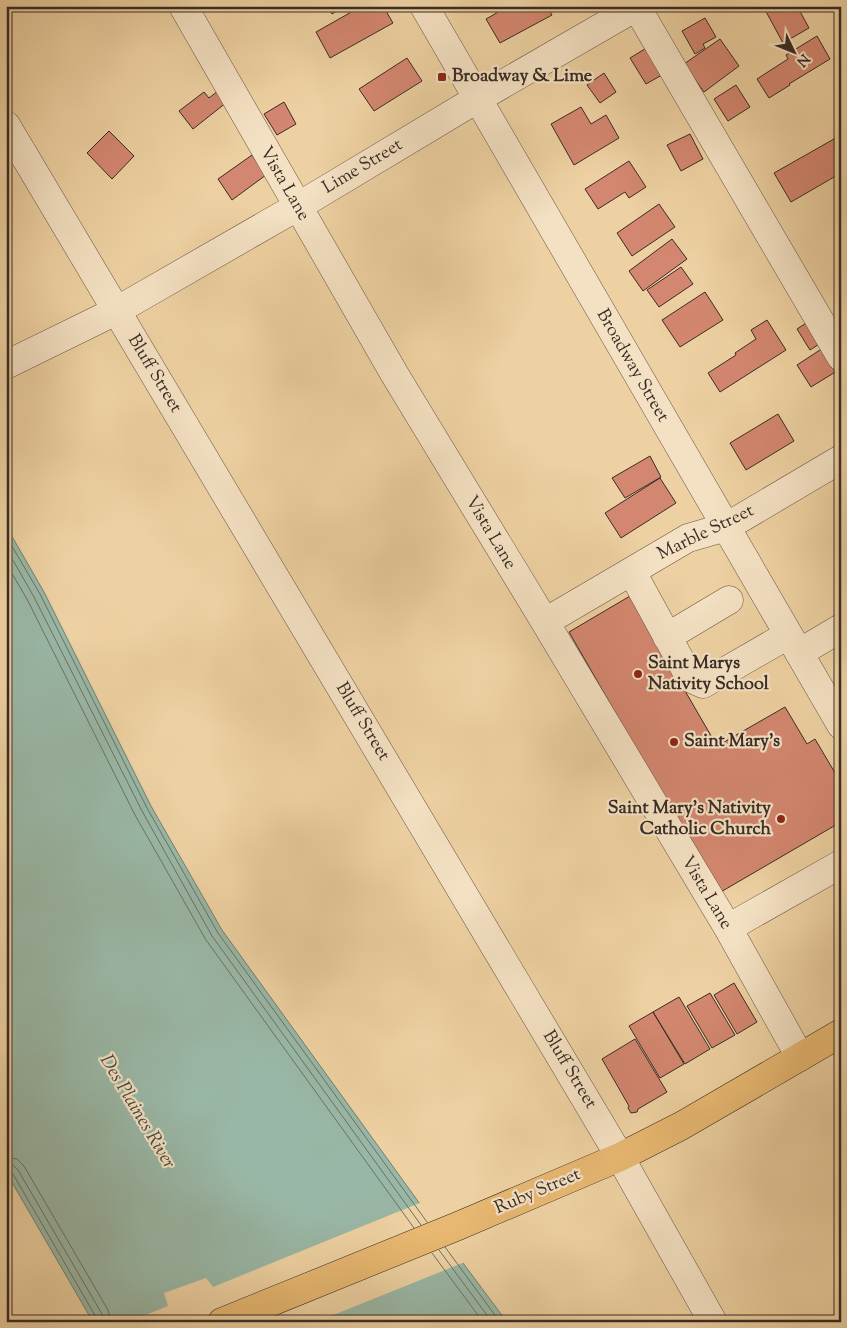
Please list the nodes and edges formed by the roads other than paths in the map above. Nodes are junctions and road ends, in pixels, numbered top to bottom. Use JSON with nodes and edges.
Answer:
{"nodes":[{"id":1,"x":183,"y":6,"type":"edge"},
{"id":2,"x":424,"y":6,"type":"edge"},
{"id":3,"x":637,"y":6,"type":"edge"},
{"id":4,"x":477,"y":99,"type":"junction"},
{"id":5,"x":6,"y":125,"type":"edge"},
{"id":6,"x":298,"y":207,"type":"junction"},
{"id":7,"x":116,"y":311,"type":"junction"},
{"id":8,"x":841,"y":357,"type":"edge"},
{"id":9,"x":6,"y":365,"type":"edge"},
{"id":10,"x":841,"y":460,"type":"edge"},
{"id":11,"x":726,"y":527,"type":"junction"},
{"id":12,"x":632,"y":572,"type":"junction"},
{"id":13,"x":729,"y":600,"type":"dead end"},
{"id":14,"x":545,"y":622,"type":"junction"},
{"id":15,"x":841,"y":628,"type":"edge"},
{"id":16,"x":668,"y":636,"type":"junction"},
{"id":17,"x":794,"y":644,"type":"junction"},
{"id":18,"x":841,"y":725,"type":"edge"},
{"id":19,"x":841,"y":864,"type":"edge"},
{"id":20,"x":728,"y":928,"type":"junction"},
{"id":21,"x":841,"y":1033,"type":"edge"},
{"id":22,"x":800,"y":1058,"type":"junction"},
{"id":23,"x":620,"y":1157,"type":"junction"},
{"id":24,"x":222,"y":1322,"type":"edge"},
{"id":25,"x":713,"y":1322,"type":"edge"}],
"edges":[{"from":1,"to":6,"type":"street","name":"Vista Lane"},
{"from":2,"to":4,"type":"street","name":"Broadway Street"},
{"from":3,"to":4,"type":"street","name":"Lime Street"},
{"from":3,"to":8,"type":"street"},
{"from":4,"to":6,"type":"street","name":"Lime Street"},
{"from":4,"to":11,"type":"street","name":"Broadway Street"},
{"from":5,"to":7,"type":"street","name":"Bluff Street"},
{"from":6,"to":7,"type":"street","name":"Lime Street"},
{"from":6,"to":14,"type":"street","name":"Vista Lane"},
{"from":7,"to":9,"type":"street","name":"Lime Street"},
{"from":7,"to":23,"type":"street","name":"Bluff Street"},
{"from":10,"to":11,"type":"street","name":"Marble Street"},
{"from":11,"to":12,"type":"street","name":"Marble Street"},
{"from":11,"to":17,"type":"street","name":"Broadway Street"},
{"from":12,"to":14,"type":"street","name":"Marble Street"},
{"from":12,"to":16,"type":"street"},
{"from":13,"to":16,"type":"street"},
{"from":14,"to":20,"type":"street","name":"Vista Lane"},
{"from":15,"to":17,"type":"street"},
{"from":16,"to":17,"type":"street"},
{"from":17,"to":18,"type":"street","name":"Broadway Street"},
{"from":19,"to":20,"type":"street"},
{"from":20,"to":22,"type":"street","name":"Vista Lane"},
{"from":21,"to":22,"type":"main road","name":"Ruby Street"},
{"from":22,"to":23,"type":"main road","name":"Ruby Street"},
{"from":23,"to":24,"type":"main road","name":"Ruby Street"},
{"from":23,"to":25,"type":"street","name":"Bluff Street"}]}
